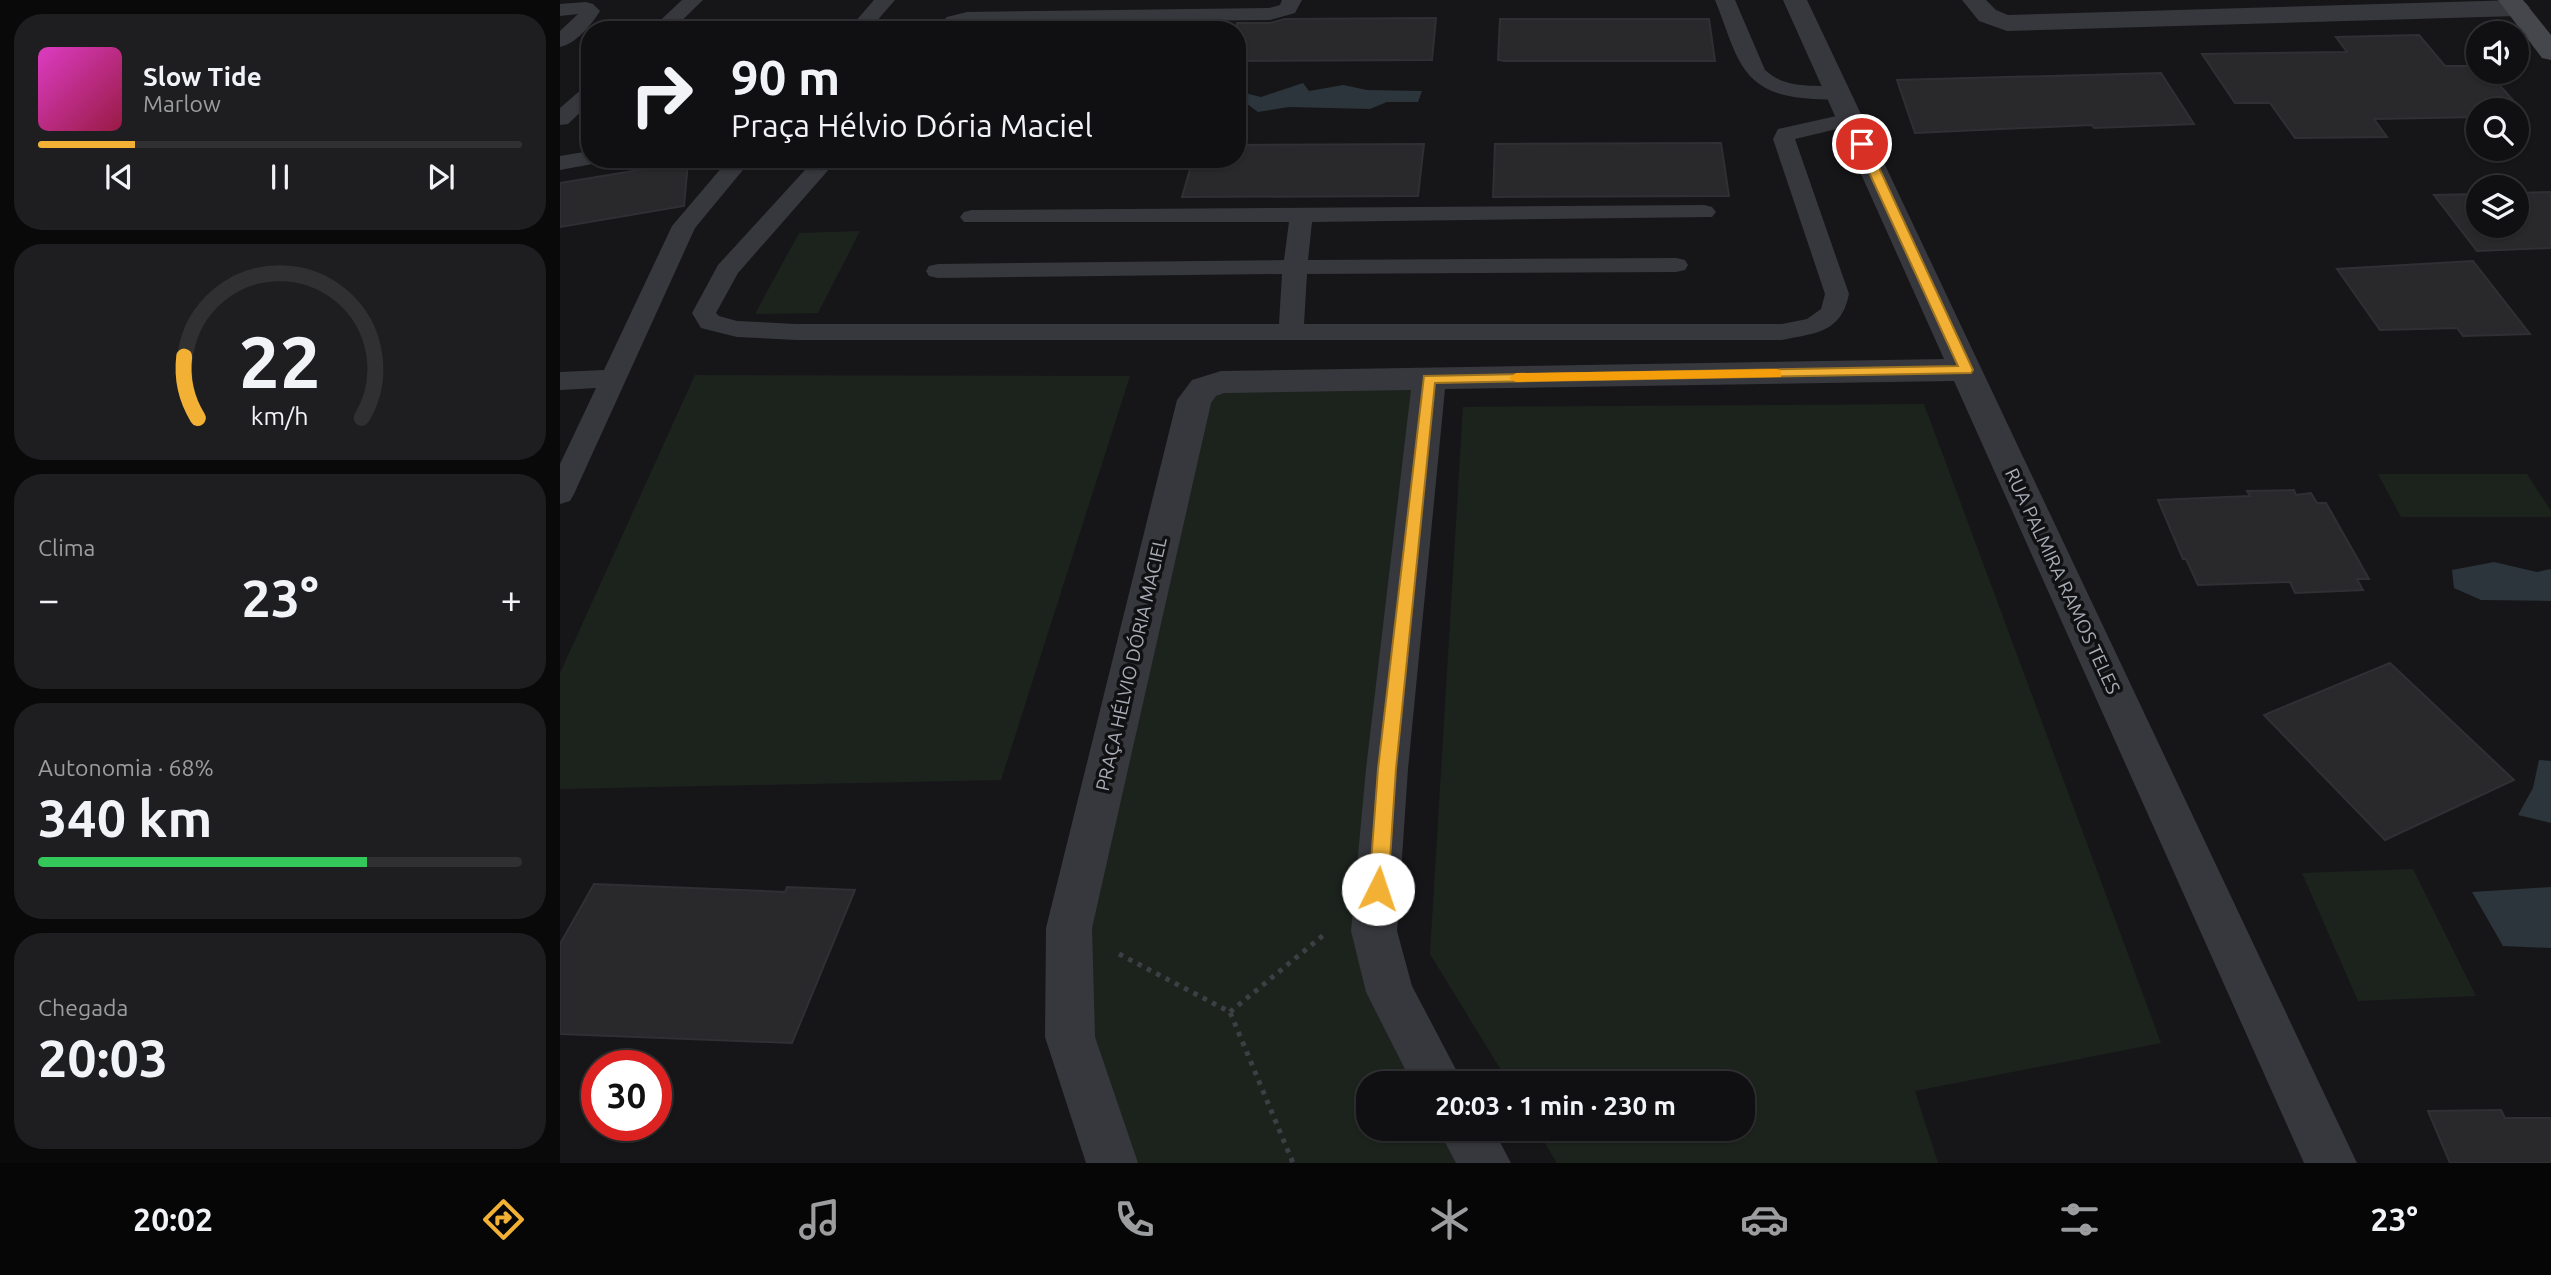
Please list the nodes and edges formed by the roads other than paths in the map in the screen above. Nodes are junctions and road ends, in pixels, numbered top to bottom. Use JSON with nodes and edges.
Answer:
{"nodes":[{"id":1,"x":693,"y":0,"type":"edge"},
{"id":2,"x":885,"y":0,"type":"edge"},
{"id":3,"x":1292,"y":0,"type":"edge"},
{"id":4,"x":1725,"y":0,"type":"edge"},
{"id":5,"x":1795,"y":0,"type":"edge"},
{"id":6,"x":2514,"y":4,"type":"edge"},
{"id":7,"x":1978,"y":6,"type":"edge"},
{"id":8,"x":2277,"y":7,"type":"edge"},
{"id":9,"x":560,"y":10,"type":"edge"},
{"id":10,"x":584,"y":21,"type":"edge"},
{"id":11,"x":670,"y":21,"type":"edge"},
{"id":12,"x":866,"y":21,"type":"edge"},
{"id":13,"x":954,"y":21,"type":"edge"},
{"id":14,"x":581,"y":24,"type":"edge"},
{"id":15,"x":560,"y":41,"type":"edge"},
{"id":16,"x":2551,"y":52,"type":"edge"},
{"id":17,"x":581,"y":100,"type":"edge"},
{"id":18,"x":1844,"y":106,"type":"junction"},
{"id":19,"x":560,"y":119,"type":"edge"},
{"id":20,"x":581,"y":160,"type":"edge"},
{"id":21,"x":560,"y":163,"type":"edge"},
{"id":22,"x":733,"y":168,"type":"edge"},
{"id":23,"x":819,"y":168,"type":"edge"},
{"id":24,"x":1704,"y":212,"type":"dead end"},
{"id":25,"x":1301,"y":215,"type":"junction"},
{"id":26,"x":972,"y":218,"type":"dead end"},
{"id":27,"x":1676,"y":265,"type":"dead end"},
{"id":28,"x":1295,"y":267,"type":"junction"},
{"id":29,"x":939,"y":271,"type":"dead end"},
{"id":30,"x":1291,"y":332,"type":"junction"},
{"id":31,"x":1966,"y":370,"type":"junction"},
{"id":32,"x":614,"y":378,"type":"junction"},
{"id":33,"x":1429,"y":379,"type":"junction"},
{"id":34,"x":560,"y":381,"type":"edge"},
{"id":35,"x":560,"y":494,"type":"edge"},
{"id":36,"x":1432,"y":1071,"type":"edge"},
{"id":37,"x":1471,"y":1141,"type":"edge"},
{"id":38,"x":1112,"y":1163,"type":"edge"},
{"id":39,"x":1485,"y":1163,"type":"edge"},
{"id":40,"x":2331,"y":1163,"type":"edge"}],
"edges":[{"from":1,"to":11,"type":"lane"},
{"from":2,"to":12,"type":"lane"},
{"from":3,"to":13,"type":"lane"},
{"from":4,"to":18,"type":"lane"},
{"from":5,"to":18,"type":"street","name":"RUA PALMIRA RAMOS TELES"},
{"from":6,"to":8,"type":"street"},
{"from":6,"to":16,"type":"street"},
{"from":7,"to":8,"type":"street"},
{"from":9,"to":10,"type":"lane"},
{"from":14,"to":15,"type":"lane"},
{"from":17,"to":19,"type":"lane"},
{"from":18,"to":30,"type":"lane"},
{"from":18,"to":31,"type":"street","name":"RUA PALMIRA RAMOS TELES"},
{"from":20,"to":21,"type":"lane"},
{"from":22,"to":32,"type":"lane"},
{"from":23,"to":30,"type":"lane"},
{"from":24,"to":25,"type":"lane"},
{"from":25,"to":26,"type":"lane"},
{"from":25,"to":28,"type":"lane"},
{"from":27,"to":28,"type":"lane"},
{"from":28,"to":29,"type":"lane"},
{"from":28,"to":30,"type":"lane"},
{"from":31,"to":33,"type":"street","name":"PRAÇA HÉLVIO DÓRIA MACIEL"},
{"from":31,"to":40,"type":"street","name":"RUA PALMIRA RAMOS TELES"},
{"from":32,"to":34,"type":"lane"},
{"from":32,"to":35,"type":"lane"},
{"from":33,"to":36,"type":"street"},
{"from":33,"to":38,"type":"street","name":"PRAÇA HÉLVIO DÓRIA MACIEL"},
{"from":37,"to":39,"type":"street"}]}
